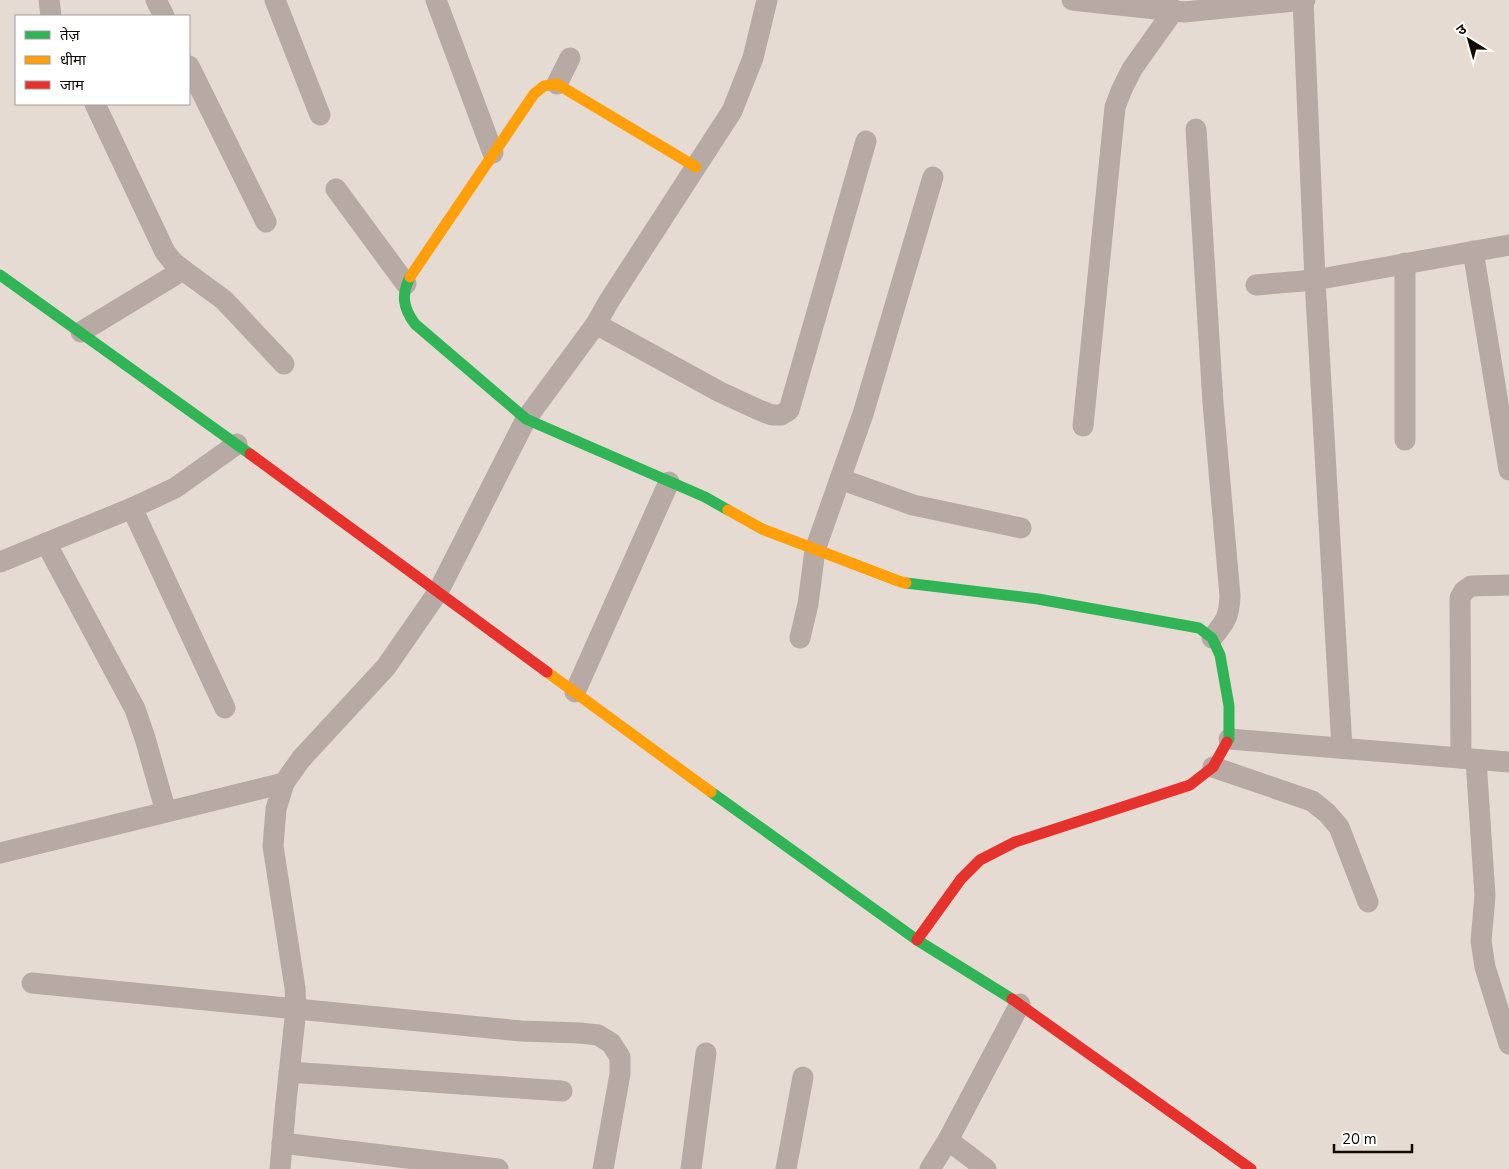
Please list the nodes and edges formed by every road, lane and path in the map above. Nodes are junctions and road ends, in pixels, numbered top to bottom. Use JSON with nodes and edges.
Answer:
{"nodes":[{"id":1,"x":49,"y":0,"type":"edge"},
{"id":2,"x":156,"y":0,"type":"edge"},
{"id":3,"x":275,"y":0,"type":"edge"},
{"id":4,"x":436,"y":0,"type":"edge"},
{"id":5,"x":767,"y":0,"type":"edge"},
{"id":6,"x":1072,"y":0,"type":"edge"},
{"id":7,"x":1304,"y":0,"type":"edge"},
{"id":8,"x":1174,"y":10,"type":"junction"},
{"id":9,"x":51,"y":15,"type":"edge"},
{"id":10,"x":164,"y":15,"type":"edge"},
{"id":11,"x":570,"y":58,"type":"dead end"},
{"id":12,"x":190,"y":68,"type":"edge"},
{"id":13,"x":557,"y":84,"type":"junction"},
{"id":14,"x":96,"y":105,"type":"edge"},
{"id":15,"x":320,"y":115,"type":"dead end"},
{"id":16,"x":1196,"y":129,"type":"dead end"},
{"id":17,"x":866,"y":141,"type":"dead end"},
{"id":18,"x":494,"y":153,"type":"junction"},
{"id":19,"x":696,"y":167,"type":"junction"},
{"id":20,"x":933,"y":177,"type":"dead end"},
{"id":21,"x":336,"y":189,"type":"dead end"},
{"id":22,"x":266,"y":222,"type":"dead end"},
{"id":23,"x":1509,"y":245,"type":"edge"},
{"id":24,"x":1473,"y":251,"type":"junction"},
{"id":25,"x":1405,"y":263,"type":"junction"},
{"id":26,"x":183,"y":270,"type":"junction"},
{"id":27,"x":0,"y":276,"type":"edge"},
{"id":28,"x":1314,"y":280,"type":"junction"},
{"id":29,"x":406,"y":284,"type":"junction"},
{"id":30,"x":1256,"y":285,"type":"dead end"},
{"id":31,"x":596,"y":324,"type":"junction"},
{"id":32,"x":81,"y":332,"type":"junction"},
{"id":33,"x":284,"y":364,"type":"dead end"},
{"id":34,"x":526,"y":419,"type":"junction"},
{"id":35,"x":1083,"y":426,"type":"dead end"},
{"id":36,"x":1405,"y":440,"type":"dead end"},
{"id":37,"x":237,"y":444,"type":"junction"},
{"id":38,"x":1509,"y":470,"type":"edge"},
{"id":39,"x":840,"y":479,"type":"junction"},
{"id":40,"x":669,"y":482,"type":"junction"},
{"id":41,"x":132,"y":508,"type":"junction"},
{"id":42,"x":1021,"y":528,"type":"dead end"},
{"id":43,"x":46,"y":543,"type":"junction"},
{"id":44,"x":815,"y":550,"type":"junction"},
{"id":45,"x":0,"y":562,"type":"edge"},
{"id":46,"x":1509,"y":584,"type":"edge"},
{"id":47,"x":438,"y":592,"type":"junction"},
{"id":48,"x":800,"y":638,"type":"dead end"},
{"id":49,"x":1212,"y":638,"type":"junction"},
{"id":50,"x":575,"y":692,"type":"junction"},
{"id":51,"x":224,"y":708,"type":"dead end"},
{"id":52,"x":1229,"y":739,"type":"junction"},
{"id":53,"x":1342,"y":748,"type":"junction"},
{"id":54,"x":1468,"y":759,"type":"junction"},
{"id":55,"x":1509,"y":762,"type":"edge"},
{"id":56,"x":1213,"y":767,"type":"junction"},
{"id":57,"x":284,"y":782,"type":"junction"},
{"id":58,"x":166,"y":812,"type":"junction"},
{"id":59,"x":0,"y":854,"type":"edge"},
{"id":60,"x":1368,"y":902,"type":"dead end"},
{"id":61,"x":917,"y":940,"type":"junction"},
{"id":62,"x":32,"y":983,"type":"dead end"},
{"id":63,"x":1020,"y":1004,"type":"junction"},
{"id":64,"x":296,"y":1009,"type":"junction"},
{"id":65,"x":1509,"y":1044,"type":"edge"},
{"id":66,"x":706,"y":1054,"type":"dead end"},
{"id":67,"x":289,"y":1072,"type":"junction"},
{"id":68,"x":803,"y":1077,"type":"dead end"},
{"id":69,"x":562,"y":1091,"type":"dead end"},
{"id":70,"x":948,"y":1140,"type":"junction"},
{"id":71,"x":282,"y":1143,"type":"junction"},
{"id":72,"x":280,"y":1169,"type":"edge"},
{"id":73,"x":498,"y":1169,"type":"edge"},
{"id":74,"x":603,"y":1169,"type":"edge"},
{"id":75,"x":691,"y":1169,"type":"edge"},
{"id":76,"x":786,"y":1169,"type":"edge"},
{"id":77,"x":930,"y":1169,"type":"edge"},
{"id":78,"x":986,"y":1169,"type":"edge"},
{"id":79,"x":1251,"y":1169,"type":"edge"}],
"edges":[{"from":1,"to":9,"type":"street"},
{"from":2,"to":10,"type":"street"},
{"from":3,"to":15,"type":"street"},
{"from":4,"to":18,"type":"street"},
{"from":5,"to":19,"type":"street"},
{"from":6,"to":8,"type":"street"},
{"from":7,"to":8,"type":"street"},
{"from":7,"to":28,"type":"street"},
{"from":8,"to":35,"type":"street"},
{"from":11,"to":13,"type":"street"},
{"from":12,"to":22,"type":"street"},
{"from":13,"to":18,"type":"street"},
{"from":13,"to":19,"type":"street"},
{"from":14,"to":26,"type":"street"},
{"from":16,"to":49,"type":"street"},
{"from":17,"to":31,"type":"street"},
{"from":18,"to":29,"type":"street"},
{"from":19,"to":31,"type":"street"},
{"from":20,"to":39,"type":"street"},
{"from":21,"to":29,"type":"street"},
{"from":23,"to":24,"type":"street"},
{"from":24,"to":25,"type":"street"},
{"from":24,"to":38,"type":"street"},
{"from":25,"to":28,"type":"street"},
{"from":25,"to":36,"type":"street"},
{"from":26,"to":32,"type":"street"},
{"from":26,"to":33,"type":"street"},
{"from":27,"to":32,"type":"street"},
{"from":28,"to":30,"type":"street"},
{"from":28,"to":53,"type":"street"},
{"from":29,"to":34,"type":"street"},
{"from":31,"to":34,"type":"street"},
{"from":32,"to":37,"type":"street"},
{"from":34,"to":40,"type":"street"},
{"from":34,"to":47,"type":"street"},
{"from":37,"to":41,"type":"street"},
{"from":37,"to":47,"type":"street"},
{"from":39,"to":42,"type":"street"},
{"from":39,"to":44,"type":"street"},
{"from":40,"to":44,"type":"street"},
{"from":40,"to":50,"type":"street"},
{"from":41,"to":43,"type":"street"},
{"from":41,"to":51,"type":"street"},
{"from":43,"to":45,"type":"street"},
{"from":43,"to":58,"type":"street"},
{"from":44,"to":48,"type":"street"},
{"from":44,"to":49,"type":"street"},
{"from":46,"to":54,"type":"street"},
{"from":47,"to":50,"type":"street"},
{"from":47,"to":57,"type":"street"},
{"from":49,"to":52,"type":"street"},
{"from":50,"to":61,"type":"street"},
{"from":52,"to":53,"type":"street"},
{"from":52,"to":56,"type":"street"},
{"from":53,"to":54,"type":"street"},
{"from":54,"to":55,"type":"street"},
{"from":54,"to":65,"type":"street"},
{"from":56,"to":60,"type":"street"},
{"from":56,"to":61,"type":"street"},
{"from":57,"to":58,"type":"street"},
{"from":57,"to":64,"type":"street"},
{"from":58,"to":59,"type":"street"},
{"from":61,"to":63,"type":"street"},
{"from":62,"to":64,"type":"street"},
{"from":63,"to":70,"type":"street"},
{"from":63,"to":79,"type":"street"},
{"from":64,"to":67,"type":"street"},
{"from":64,"to":74,"type":"street"},
{"from":66,"to":75,"type":"street"},
{"from":67,"to":69,"type":"street"},
{"from":67,"to":71,"type":"street"},
{"from":68,"to":76,"type":"street"},
{"from":70,"to":77,"type":"street"},
{"from":70,"to":78,"type":"street"},
{"from":71,"to":72,"type":"street"},
{"from":71,"to":73,"type":"street"}]}
